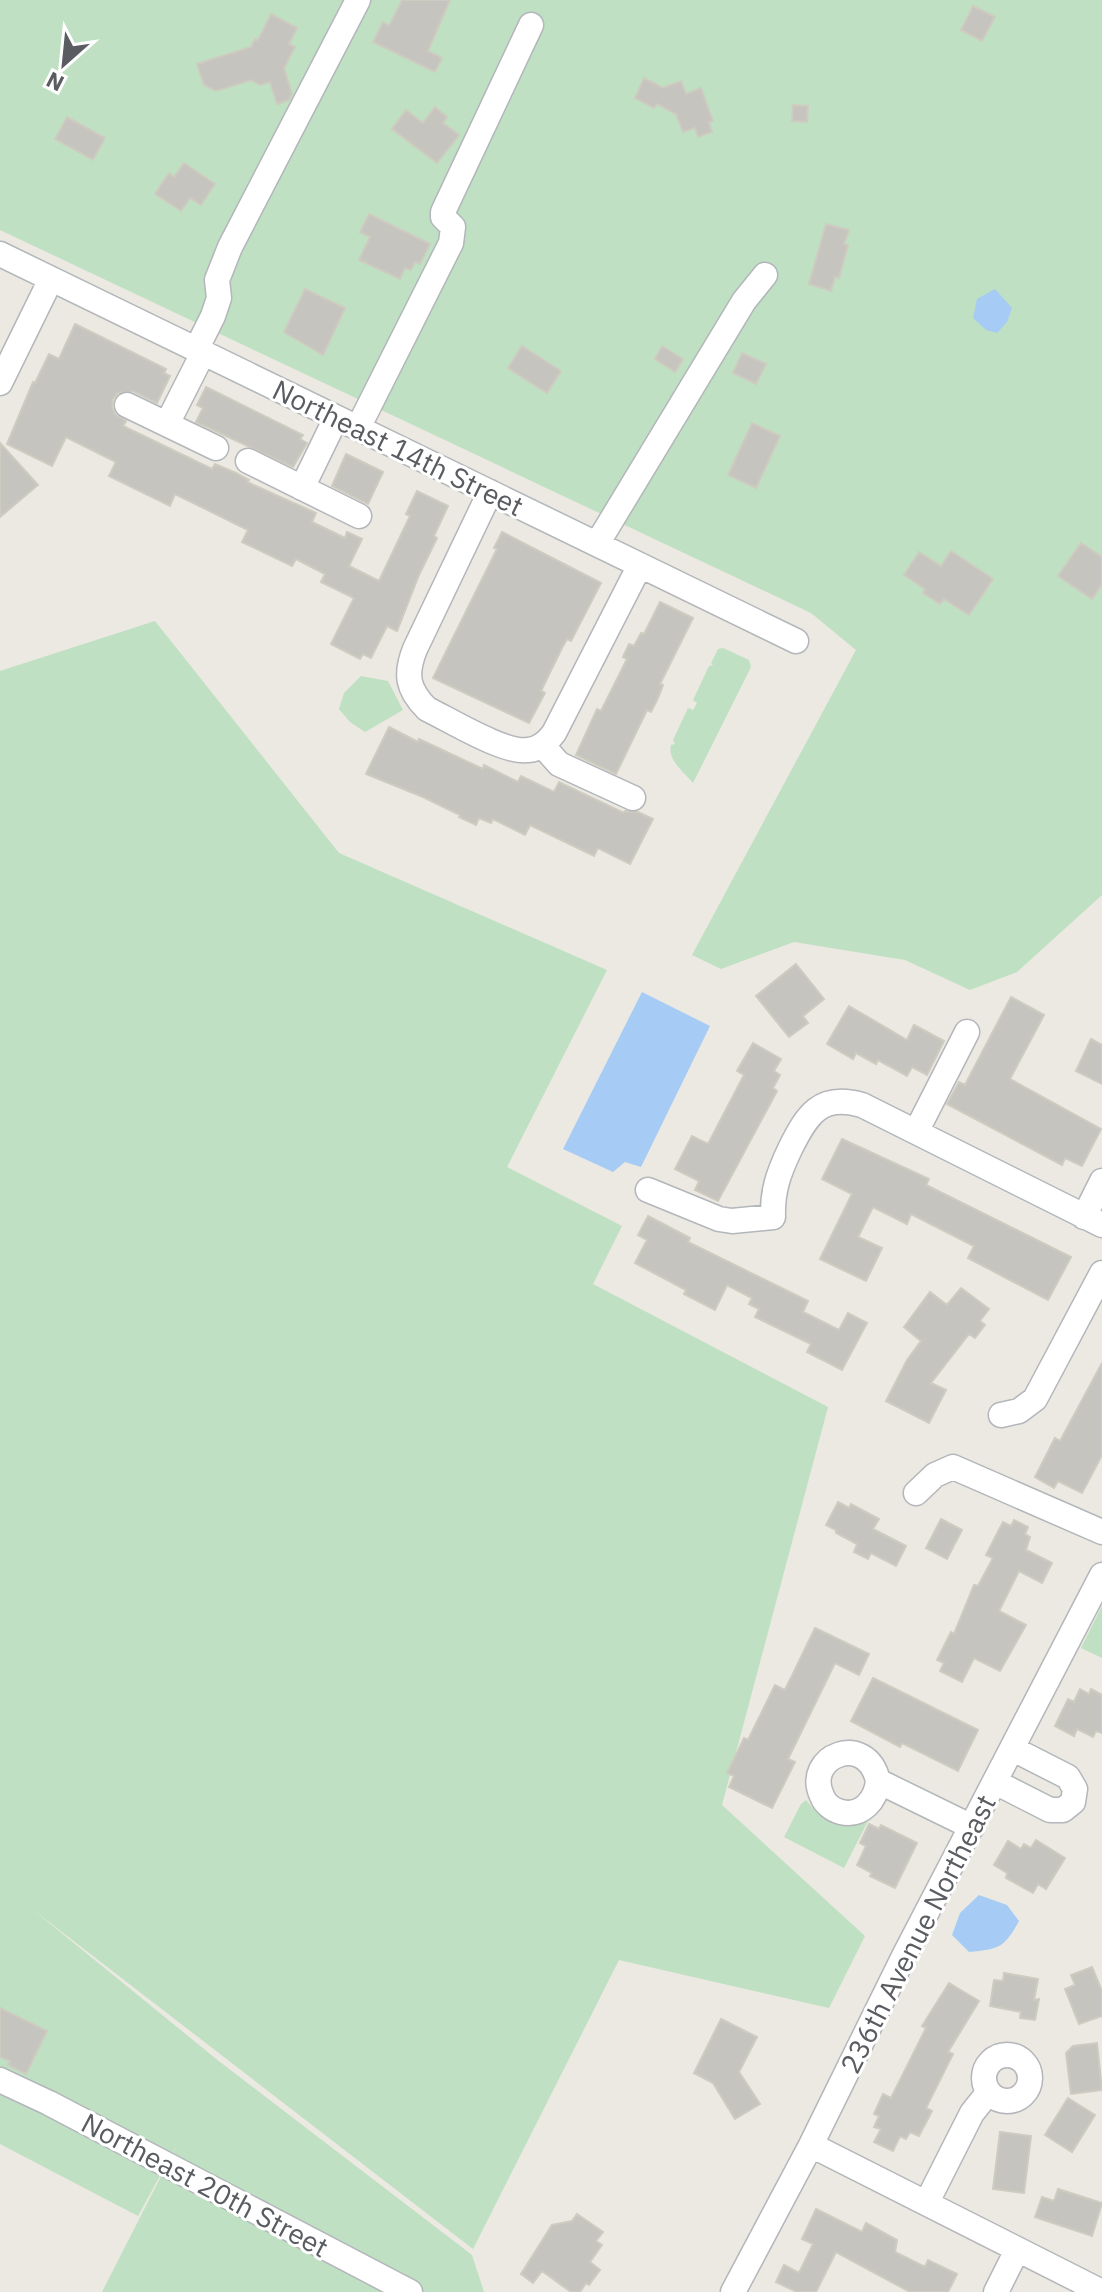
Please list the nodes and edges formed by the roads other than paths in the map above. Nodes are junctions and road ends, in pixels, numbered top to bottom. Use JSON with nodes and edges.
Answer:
{"nodes":[{"id":1,"x":358,"y":0,"type":"edge"},
{"id":2,"x":531,"y":25,"type":"dead end"},
{"id":3,"x":0,"y":254,"type":"edge"},
{"id":4,"x":765,"y":275,"type":"dead end"},
{"id":5,"x":51,"y":279,"type":"junction"},
{"id":6,"x":199,"y":351,"type":"junction"},
{"id":7,"x":0,"y":383,"type":"edge"},
{"id":8,"x":127,"y":405,"type":"dead end"},
{"id":9,"x":347,"y":423,"type":"junction"},
{"id":10,"x":167,"y":424,"type":"junction"},
{"id":11,"x":216,"y":448,"type":"dead end"},
{"id":12,"x":248,"y":461,"type":"dead end"},
{"id":13,"x":302,"y":488,"type":"junction"},
{"id":14,"x":490,"y":492,"type":"junction"},
{"id":15,"x":359,"y":516,"type":"dead end"},
{"id":16,"x":597,"y":544,"type":"junction"},
{"id":17,"x":640,"y":565,"type":"junction"},
{"id":18,"x":796,"y":641,"type":"dead end"},
{"id":19,"x":543,"y":746,"type":"junction"},
{"id":20,"x":633,"y":798,"type":"dead end"},
{"id":21,"x":967,"y":1032,"type":"dead end"},
{"id":22,"x":916,"y":1132,"type":"junction"},
{"id":23,"x":1102,"y":1181,"type":"edge"},
{"id":24,"x":648,"y":1190,"type":"dead end"},
{"id":25,"x":1093,"y":1221,"type":"edge"},
{"id":26,"x":1102,"y":1273,"type":"edge"},
{"id":27,"x":1001,"y":1415,"type":"dead end"},
{"id":28,"x":916,"y":1493,"type":"dead end"},
{"id":29,"x":1102,"y":1532,"type":"edge"},
{"id":30,"x":1102,"y":1575,"type":"edge"},
{"id":31,"x":1013,"y":1749,"type":"junction"},
{"id":32,"x":878,"y":1781,"type":"dead end"},
{"id":33,"x":995,"y":1782,"type":"junction"},
{"id":34,"x":972,"y":1827,"type":"junction"},
{"id":35,"x":0,"y":2080,"type":"edge"},
{"id":36,"x":988,"y":2093,"type":"dead end"},
{"id":37,"x":811,"y":2145,"type":"junction"},
{"id":38,"x":927,"y":2202,"type":"junction"},
{"id":39,"x":1017,"y":2250,"type":"junction"},
{"id":40,"x":410,"y":2292,"type":"edge"},
{"id":41,"x":733,"y":2292,"type":"edge"},
{"id":42,"x":996,"y":2292,"type":"edge"},
{"id":43,"x":1102,"y":2292,"type":"edge"}],
"edges":[{"from":1,"to":6,"type":"street"},
{"from":2,"to":9,"type":"street"},
{"from":3,"to":5,"type":"street","name":"Northeast 14th Street"},
{"from":4,"to":16,"type":"street"},
{"from":5,"to":6,"type":"street","name":"Northeast 14th Street"},
{"from":5,"to":7,"type":"street"},
{"from":6,"to":9,"type":"street","name":"Northeast 14th Street"},
{"from":6,"to":10,"type":"street"},
{"from":8,"to":10,"type":"street"},
{"from":9,"to":13,"type":"street"},
{"from":9,"to":14,"type":"street","name":"Northeast 14th Street"},
{"from":10,"to":11,"type":"street"},
{"from":12,"to":13,"type":"street"},
{"from":13,"to":15,"type":"street"},
{"from":14,"to":16,"type":"street","name":"Northeast 14th Street"},
{"from":14,"to":19,"type":"street"},
{"from":16,"to":17,"type":"street","name":"Northeast 14th Street"},
{"from":17,"to":18,"type":"street","name":"Northeast 14th Street"},
{"from":17,"to":19,"type":"street"},
{"from":19,"to":20,"type":"street"},
{"from":21,"to":22,"type":"street"},
{"from":22,"to":24,"type":"street"},
{"from":22,"to":25,"type":"street"},
{"from":23,"to":25,"type":"street"},
{"from":26,"to":27,"type":"street"},
{"from":28,"to":29,"type":"street"},
{"from":30,"to":31,"type":"street","name":"236th Avenue Northeast"},
{"from":31,"to":33,"type":"street","name":"236th Avenue Northeast"},
{"from":31,"to":33,"type":"street"},
{"from":32,"to":34,"type":"street"},
{"from":33,"to":34,"type":"street","name":"236th Avenue Northeast"},
{"from":34,"to":37,"type":"street","name":"236th Avenue Northeast"},
{"from":35,"to":40,"type":"street","name":"Northeast 20th Street"},
{"from":36,"to":38,"type":"street"},
{"from":37,"to":38,"type":"street"},
{"from":37,"to":41,"type":"street","name":"236th Avenue Northeast"},
{"from":38,"to":39,"type":"street"},
{"from":39,"to":42,"type":"street"},
{"from":39,"to":43,"type":"street"}]}
